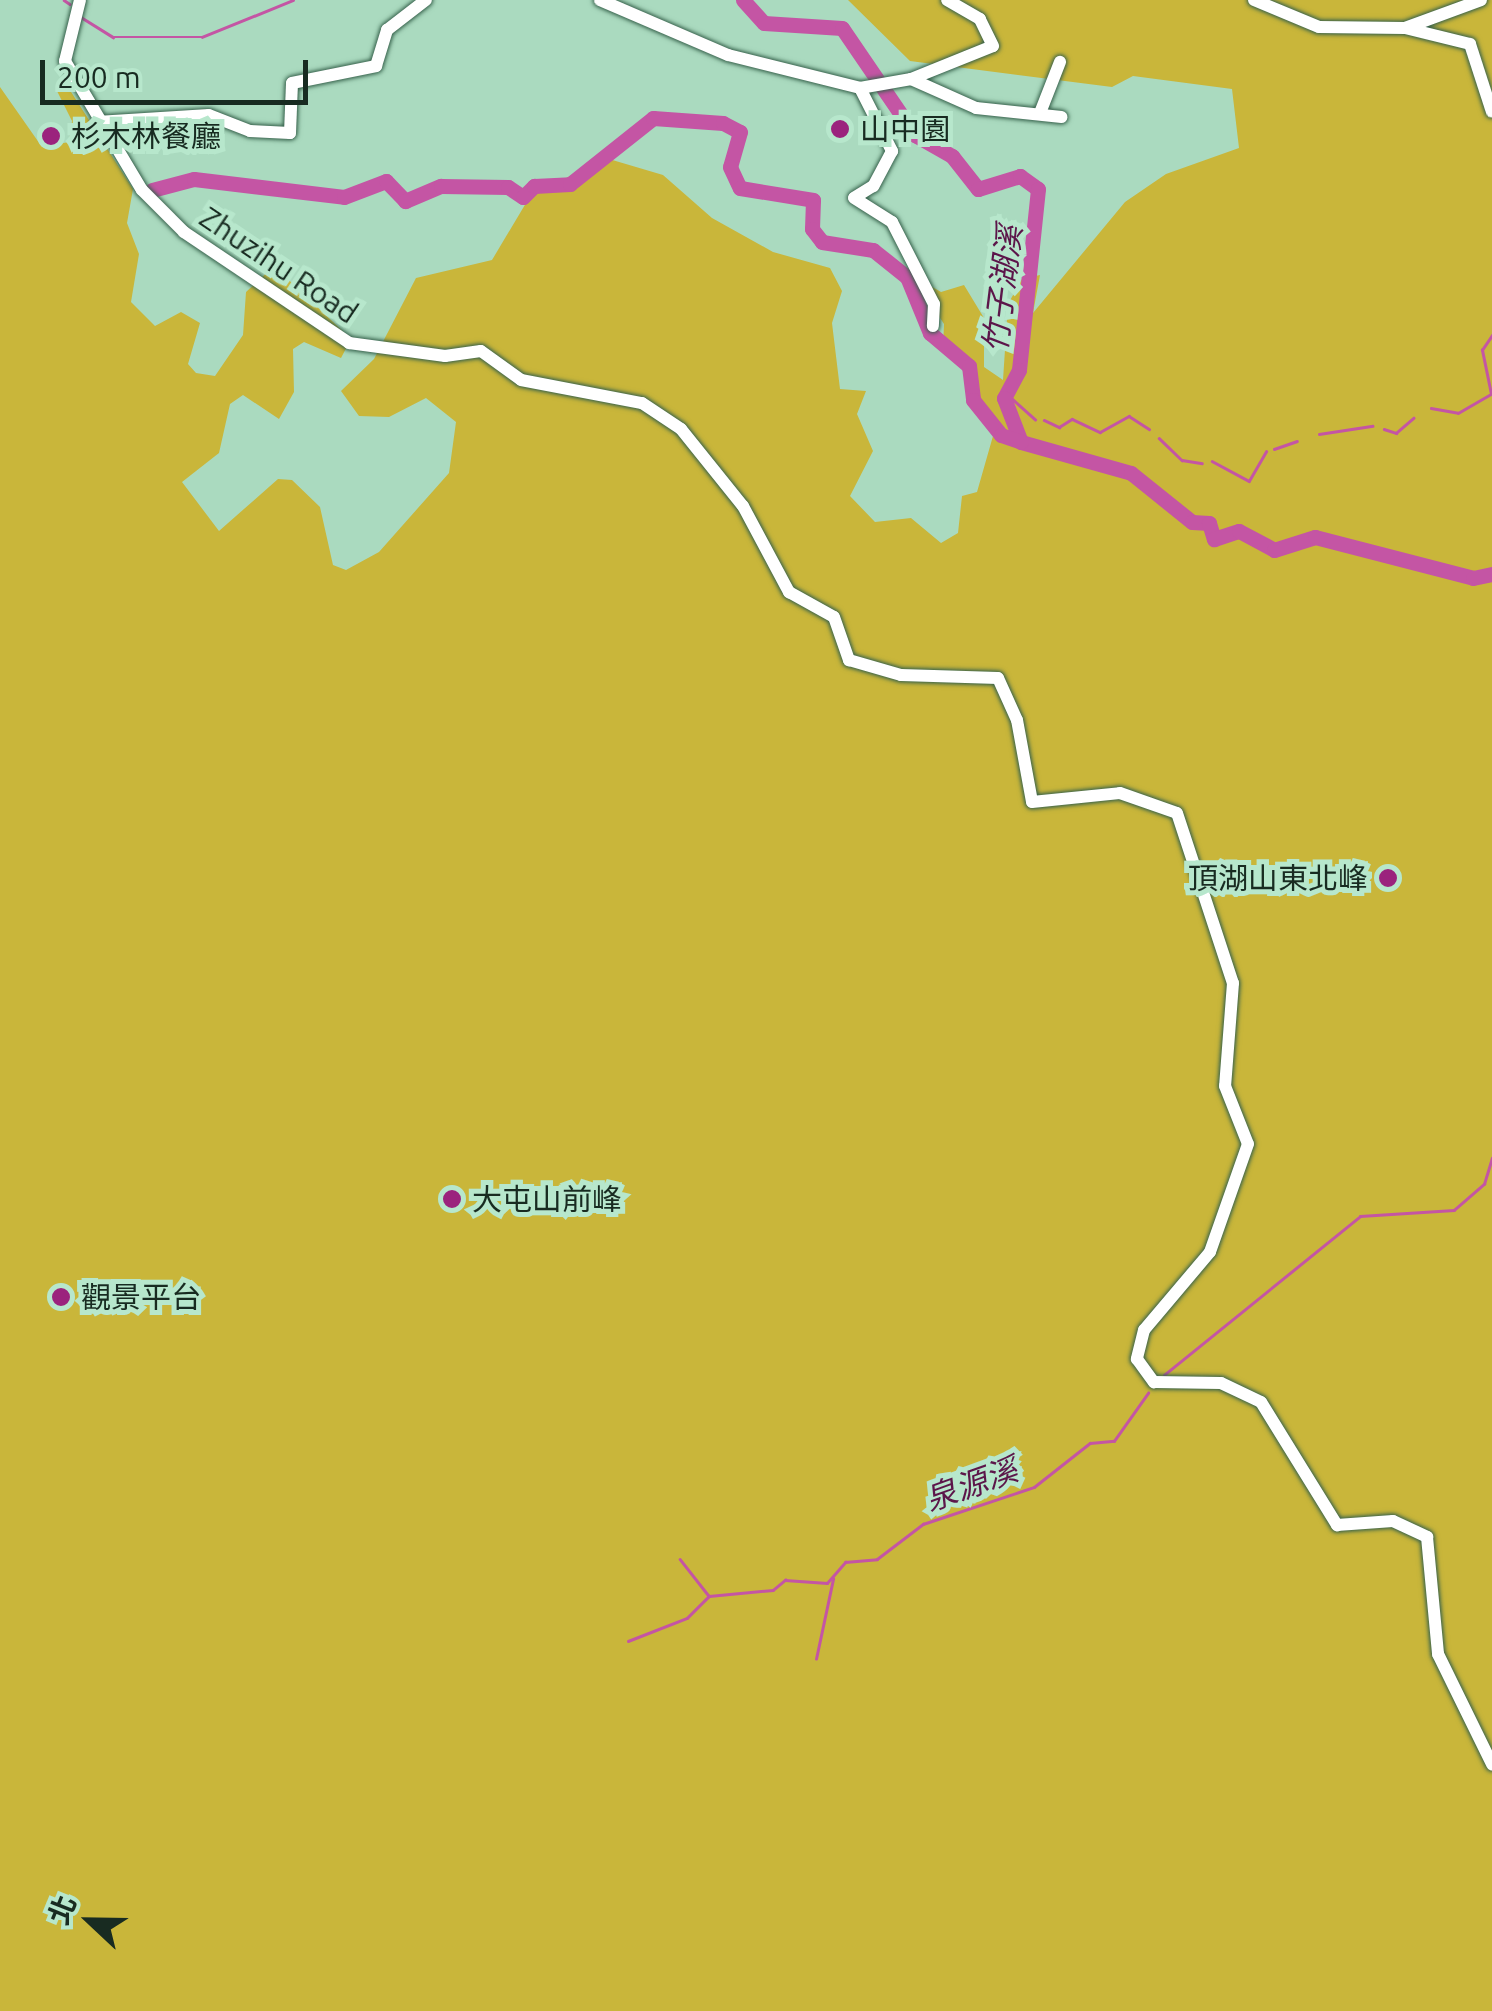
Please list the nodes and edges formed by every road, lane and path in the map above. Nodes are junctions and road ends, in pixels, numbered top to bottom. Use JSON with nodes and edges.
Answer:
{"nodes":[{"id":1,"x":80,"y":0,"type":"edge"},
{"id":2,"x":426,"y":0,"type":"edge"},
{"id":3,"x":600,"y":0,"type":"edge"},
{"id":4,"x":947,"y":0,"type":"edge"},
{"id":5,"x":1254,"y":0,"type":"edge"},
{"id":6,"x":1481,"y":0,"type":"edge"},
{"id":7,"x":1405,"y":28,"type":"junction"},
{"id":8,"x":1060,"y":62,"type":"dead end"},
{"id":9,"x":911,"y":79,"type":"junction"},
{"id":10,"x":860,"y":88,"type":"junction"},
{"id":11,"x":1492,"y":112,"type":"edge"},
{"id":12,"x":1040,"y":113,"type":"junction"},
{"id":13,"x":1062,"y":117,"type":"dead end"},
{"id":14,"x":97,"y":122,"type":"junction"},
{"id":15,"x":932,"y":326,"type":"dead end"},
{"id":16,"x":1492,"y":1764,"type":"edge"}],
"edges":[{"from":1,"to":14,"type":"street","name":"Zhuzihu Road"},
{"from":2,"to":14,"type":"street"},
{"from":3,"to":10,"type":"street"},
{"from":4,"to":9,"type":"street"},
{"from":5,"to":7,"type":"street"},
{"from":6,"to":7,"type":"street"},
{"from":7,"to":11,"type":"street"},
{"from":8,"to":12,"type":"street"},
{"from":9,"to":10,"type":"street"},
{"from":9,"to":12,"type":"street"},
{"from":10,"to":15,"type":"street"},
{"from":12,"to":13,"type":"street"},
{"from":14,"to":16,"type":"street","name":"Zhuzihu Road"}]}
